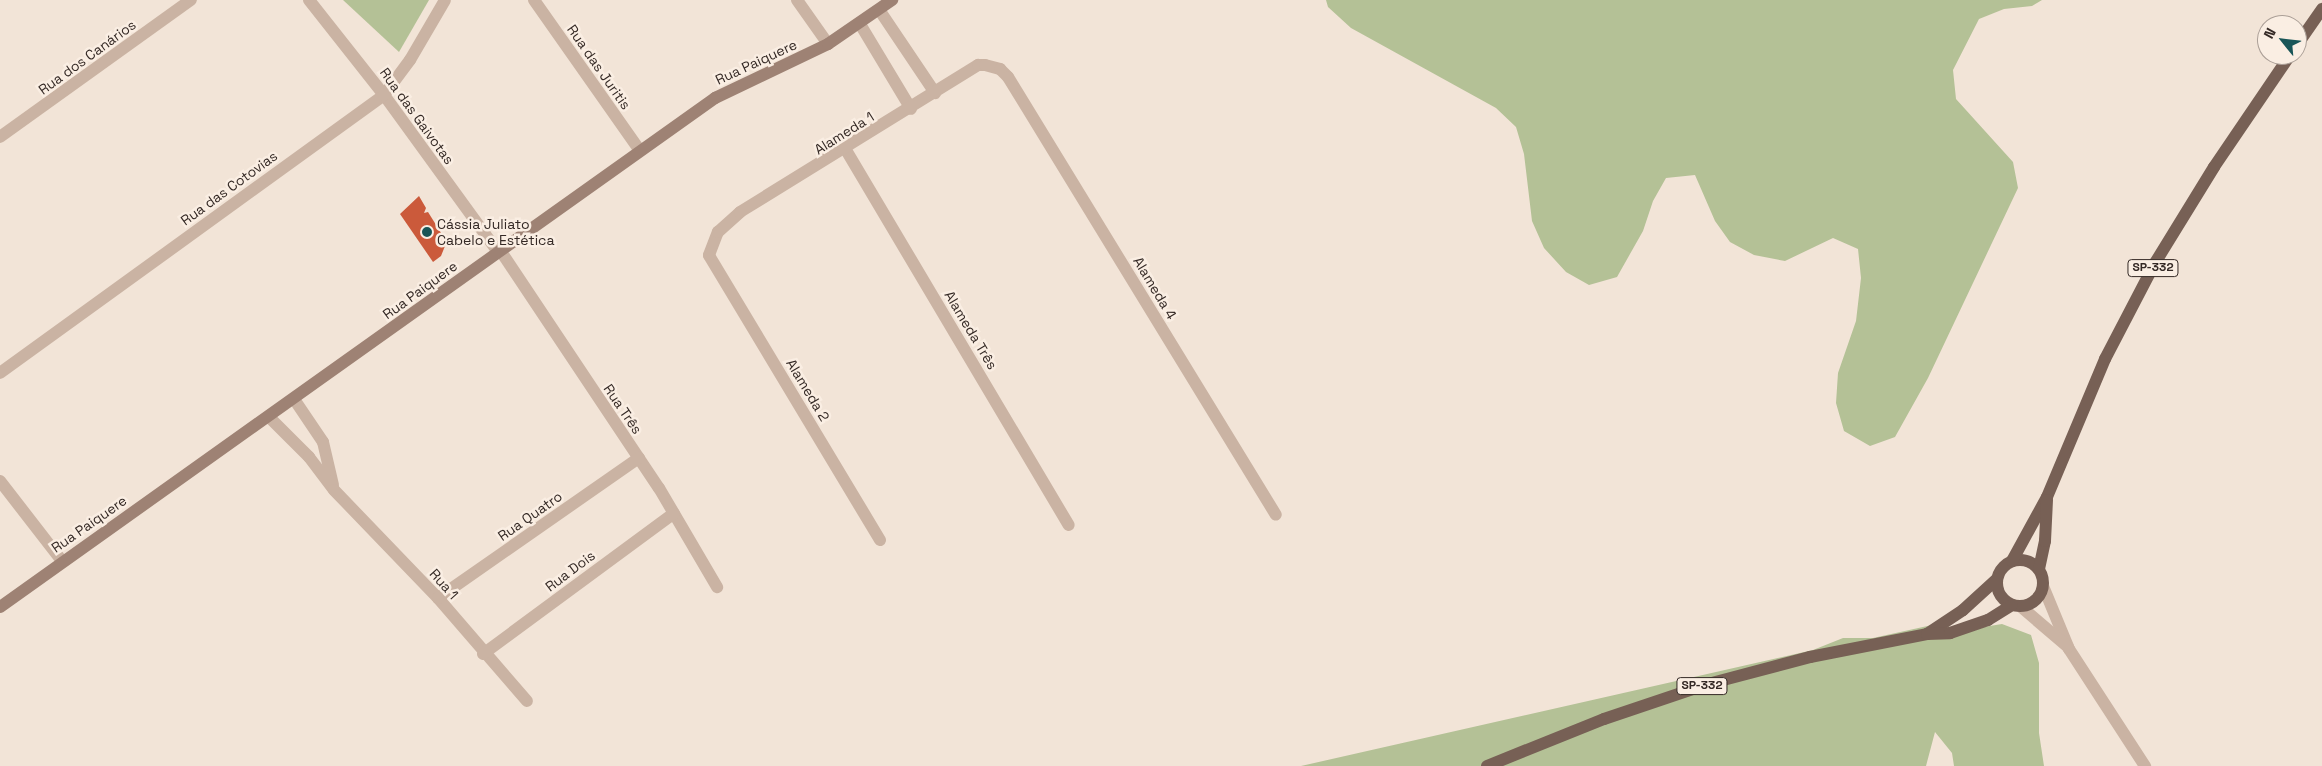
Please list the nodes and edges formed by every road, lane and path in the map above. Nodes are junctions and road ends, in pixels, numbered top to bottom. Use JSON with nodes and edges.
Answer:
{"nodes":[{"id":1,"x":191,"y":0,"type":"edge"},
{"id":2,"x":309,"y":0,"type":"edge"},
{"id":3,"x":445,"y":0,"type":"edge"},
{"id":4,"x":534,"y":0,"type":"edge"},
{"id":5,"x":797,"y":0,"type":"edge"},
{"id":6,"x":892,"y":0,"type":"edge"},
{"id":7,"x":2322,"y":9,"type":"edge"},
{"id":8,"x":880,"y":11,"type":"junction"},
{"id":9,"x":860,"y":24,"type":"junction"},
{"id":10,"x":2307,"y":31,"type":"edge"},
{"id":11,"x":828,"y":44,"type":"junction"},
{"id":12,"x":2283,"y":65,"type":"edge"},
{"id":13,"x":1008,"y":77,"type":"joint"},
{"id":14,"x":935,"y":93,"type":"junction"},
{"id":15,"x":384,"y":95,"type":"junction"},
{"id":16,"x":911,"y":109,"type":"junction"},
{"id":17,"x":0,"y":137,"type":"edge"},
{"id":18,"x":846,"y":150,"type":"junction"},
{"id":19,"x":640,"y":151,"type":"junction"},
{"id":20,"x":499,"y":251,"type":"junction"},
{"id":21,"x":709,"y":255,"type":"joint"},
{"id":22,"x":0,"y":373,"type":"edge"},
{"id":23,"x":294,"y":399,"type":"junction"},
{"id":24,"x":268,"y":417,"type":"junction"},
{"id":25,"x":638,"y":458,"type":"junction"},
{"id":26,"x":0,"y":481,"type":"edge"},
{"id":27,"x":334,"y":490,"type":"junction"},
{"id":28,"x":2047,"y":497,"type":"junction"},
{"id":29,"x":674,"y":513,"type":"junction"},
{"id":30,"x":1276,"y":515,"type":"dead end"},
{"id":31,"x":1069,"y":525,"type":"dead end"},
{"id":32,"x":880,"y":540,"type":"dead end"},
{"id":33,"x":62,"y":561,"type":"junction"},
{"id":34,"x":2012,"y":561,"type":"junction"},
{"id":35,"x":2039,"y":569,"type":"junction"},
{"id":36,"x":1997,"y":579,"type":"junction"},
{"id":37,"x":2043,"y":586,"type":"junction"},
{"id":38,"x":717,"y":587,"type":"dead end"},
{"id":39,"x":438,"y":598,"type":"junction"},
{"id":40,"x":2016,"y":605,"type":"junction"},
{"id":41,"x":0,"y":607,"type":"edge"},
{"id":42,"x":1927,"y":634,"type":"junction"},
{"id":43,"x":2069,"y":649,"type":"junction"},
{"id":44,"x":483,"y":654,"type":"junction"},
{"id":45,"x":527,"y":701,"type":"dead end"},
{"id":46,"x":1487,"y":766,"type":"edge"},
{"id":47,"x":2145,"y":766,"type":"edge"}],
"edges":[{"from":1,"to":17,"type":"street","name":"Rua dos Canários"},
{"from":2,"to":15,"type":"street","name":"Rua das Gaivotas"},
{"from":3,"to":15,"type":"street","name":"Rua das Cotovias"},
{"from":4,"to":19,"type":"street","name":"Rua das Juritis"},
{"from":5,"to":11,"type":"street"},
{"from":6,"to":8,"type":"street","name":"Rua Paiquere"},
{"from":7,"to":10,"type":"main road"},
{"from":8,"to":9,"type":"street","name":"Rua Paiquere"},
{"from":8,"to":14,"type":"street"},
{"from":9,"to":11,"type":"street","name":"Rua Paiquere"},
{"from":9,"to":16,"type":"street"},
{"from":11,"to":19,"type":"street","name":"Rua Paiquere"},
{"from":12,"to":28,"type":"main road","number":"SP-332"},
{"from":13,"to":14,"type":"street","name":"Alameda 1"},
{"from":13,"to":30,"type":"street","name":"Alameda 4"},
{"from":14,"to":16,"type":"street","name":"Alameda 1"},
{"from":15,"to":20,"type":"street","name":"Rua das Gaivotas"},
{"from":15,"to":22,"type":"street","name":"Rua das Cotovias"},
{"from":16,"to":18,"type":"street","name":"Alameda 1"},
{"from":18,"to":21,"type":"street","name":"Alameda 1"},
{"from":18,"to":31,"type":"street","name":"Alameda Três"},
{"from":19,"to":20,"type":"street","name":"Rua Paiquere"},
{"from":20,"to":23,"type":"street","name":"Rua Paiquere"},
{"from":20,"to":25,"type":"street","name":"Rua Três"},
{"from":21,"to":32,"type":"street","name":"Alameda 2"},
{"from":23,"to":24,"type":"street","name":"Rua Paiquere"},
{"from":23,"to":27,"type":"street"},
{"from":24,"to":27,"type":"street","name":"Rua 1"},
{"from":24,"to":33,"type":"street","name":"Rua Paiquere"},
{"from":25,"to":29,"type":"street","name":"Rua Três"},
{"from":25,"to":39,"type":"street","name":"Rua Quatro"},
{"from":26,"to":33,"type":"street"},
{"from":27,"to":39,"type":"street","name":"Rua 1"},
{"from":28,"to":34,"type":"main road","number":"SP-332"},
{"from":28,"to":35,"type":"main road","number":"SP-332"},
{"from":29,"to":38,"type":"street","name":"Rua Três"},
{"from":29,"to":44,"type":"street","name":"Rua Dois"},
{"from":33,"to":41,"type":"street","name":"Rua Paiquere"},
{"from":34,"to":35,"type":"main road"},
{"from":34,"to":36,"type":"main road","number":"SP-332"},
{"from":35,"to":37,"type":"main road","number":"SP-332"},
{"from":36,"to":40,"type":"main road"},
{"from":36,"to":42,"type":"main road","number":"SP-332"},
{"from":37,"to":40,"type":"main road","number":"SP-332"},
{"from":37,"to":43,"type":"street"},
{"from":39,"to":44,"type":"street","name":"Rua 1"},
{"from":40,"to":42,"type":"main road","number":"SP-332"},
{"from":40,"to":43,"type":"street"},
{"from":42,"to":46,"type":"main road","number":"SP-332"},
{"from":43,"to":47,"type":"street"},
{"from":44,"to":45,"type":"street","name":"Rua 1"}]}
